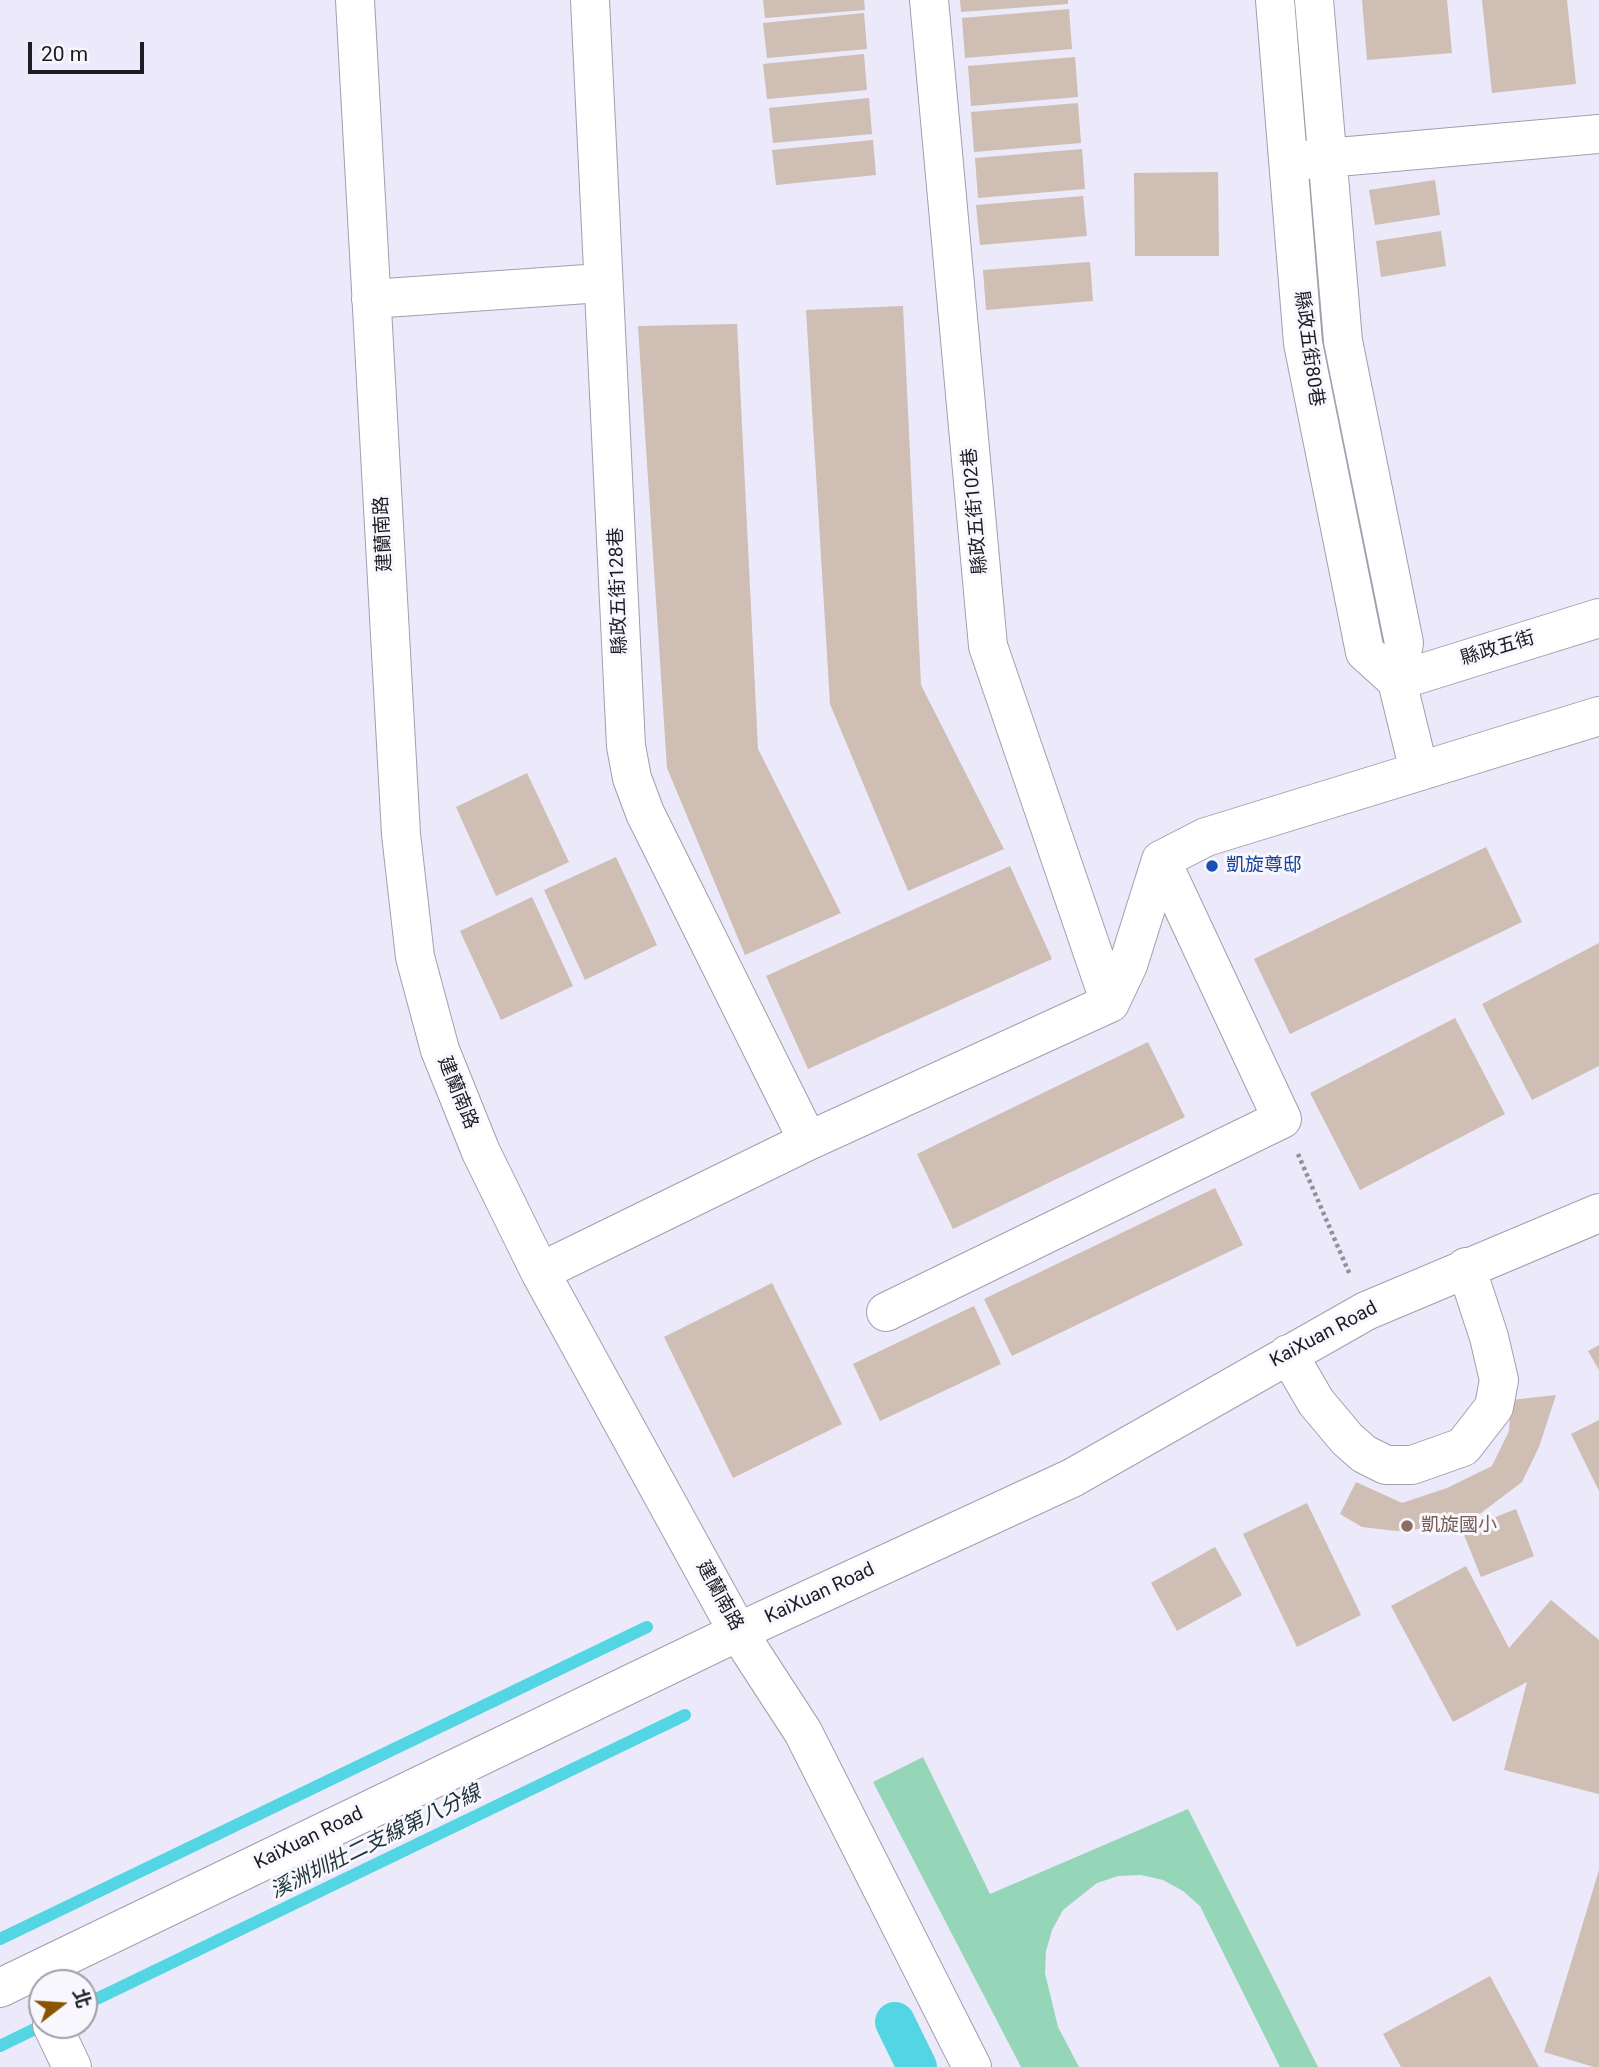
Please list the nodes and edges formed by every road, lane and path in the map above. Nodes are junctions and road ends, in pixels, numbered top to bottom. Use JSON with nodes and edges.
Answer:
{"nodes":[{"id":1,"x":355,"y":0,"type":"edge"},
{"id":2,"x":590,"y":0,"type":"edge"},
{"id":3,"x":929,"y":0,"type":"edge"},
{"id":4,"x":1275,"y":0,"type":"edge"},
{"id":5,"x":1314,"y":0,"type":"edge"},
{"id":6,"x":1599,"y":134,"type":"edge"},
{"id":7,"x":1328,"y":158,"type":"junction"},
{"id":8,"x":1288,"y":161,"type":"junction"},
{"id":9,"x":601,"y":283,"type":"junction"},
{"id":10,"x":371,"y":299,"type":"junction"},
{"id":11,"x":1599,"y":618,"type":"edge"},
{"id":12,"x":1397,"y":681,"type":"junction"},
{"id":13,"x":1599,"y":716,"type":"edge"},
{"id":14,"x":1419,"y":771,"type":"junction"},
{"id":15,"x":1161,"y":860,"type":"junction"},
{"id":16,"x":1110,"y":1003,"type":"junction"},
{"id":17,"x":1282,"y":1119,"type":"junction"},
{"id":18,"x":808,"y":1141,"type":"junction"},
{"id":19,"x":1599,"y":1213,"type":"edge"},
{"id":20,"x":1466,"y":1267,"type":"junction"},
{"id":21,"x":540,"y":1272,"type":"junction"},
{"id":22,"x":1366,"y":1311,"type":"junction"},
{"id":23,"x":887,"y":1312,"type":"dead end"},
{"id":24,"x":1288,"y":1354,"type":"junction"},
{"id":25,"x":738,"y":1632,"type":"junction"},
{"id":26,"x":24,"y":1989,"type":"edge"},
{"id":27,"x":59,"y":2039,"type":"edge"},
{"id":28,"x":72,"y":2067,"type":"edge"},
{"id":29,"x":972,"y":2067,"type":"edge"}],
"edges":[{"from":1,"to":10,"type":"street","name":"建蘭南路"},
{"from":2,"to":9,"type":"street","name":"縣政五街128巷"},
{"from":3,"to":16,"type":"street","name":"縣政五街102巷"},
{"from":4,"to":8,"type":"street","name":"縣政五街80巷"},
{"from":5,"to":7,"type":"street","name":"縣政五街80巷"},
{"from":6,"to":7,"type":"street"},
{"from":7,"to":8,"type":"street"},
{"from":7,"to":12,"type":"street","name":"縣政五街80巷"},
{"from":8,"to":12,"type":"street","name":"縣政五街80巷"},
{"from":9,"to":10,"type":"street"},
{"from":9,"to":18,"type":"street","name":"縣政五街128巷"},
{"from":10,"to":21,"type":"street","name":"建蘭南路"},
{"from":11,"to":12,"type":"street","name":"縣政五街"},
{"from":12,"to":14,"type":"street","name":"縣政五街80巷"},
{"from":13,"to":14,"type":"street"},
{"from":14,"to":15,"type":"street"},
{"from":15,"to":16,"type":"street"},
{"from":15,"to":17,"type":"street"},
{"from":16,"to":18,"type":"street"},
{"from":17,"to":22,"type":"path"},
{"from":17,"to":23,"type":"street"},
{"from":18,"to":21,"type":"street"},
{"from":19,"to":20,"type":"street","name":"KaiXuan Road"},
{"from":20,"to":22,"type":"street","name":"KaiXuan Road"},
{"from":20,"to":24,"type":"street"},
{"from":21,"to":25,"type":"street","name":"建蘭南路"},
{"from":22,"to":24,"type":"street","name":"KaiXuan Road"},
{"from":24,"to":25,"type":"street","name":"KaiXuan Road"},
{"from":25,"to":26,"type":"street","name":"KaiXuan Road"},
{"from":25,"to":29,"type":"street","name":"建蘭南路"},
{"from":27,"to":28,"type":"street"}]}
